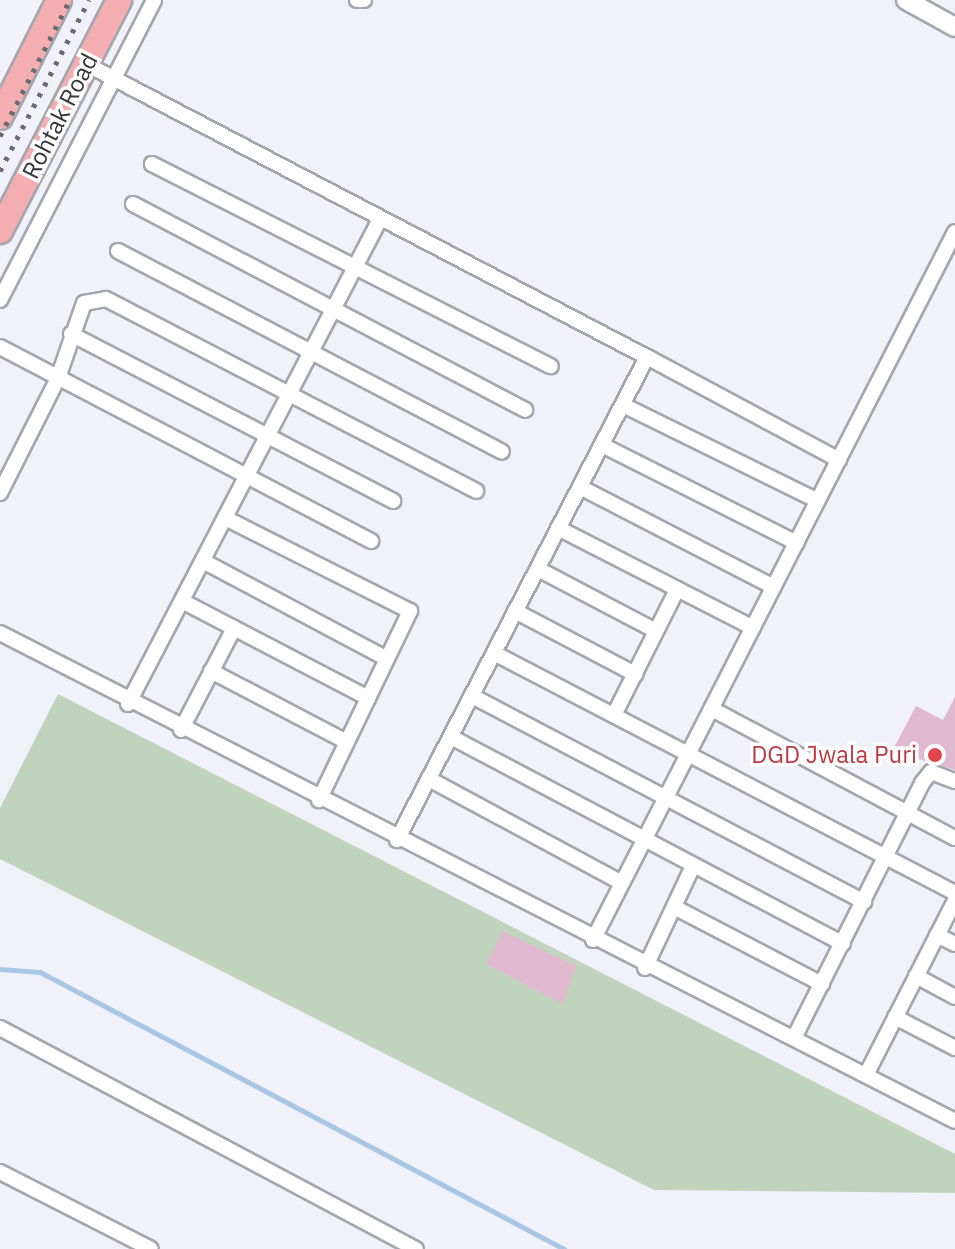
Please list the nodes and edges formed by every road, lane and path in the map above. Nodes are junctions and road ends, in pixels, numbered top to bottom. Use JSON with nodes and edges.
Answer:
{"nodes":[{"id":1,"x":119,"y":0,"type":"edge"},
{"id":2,"x":154,"y":0,"type":"edge"},
{"id":3,"x":357,"y":0,"type":"edge"},
{"id":4,"x":364,"y":0,"type":"edge"},
{"id":5,"x":906,"y":0,"type":"edge"},
{"id":6,"x":50,"y":3,"type":"edge"},
{"id":7,"x":955,"y":27,"type":"edge"},
{"id":8,"x":86,"y":64,"type":"junction"},
{"id":9,"x":117,"y":79,"type":"junction"},
{"id":10,"x":0,"y":117,"type":"edge"},
{"id":11,"x":152,"y":164,"type":"dead end"},
{"id":12,"x":133,"y":204,"type":"dead end"},
{"id":13,"x":380,"y":219,"type":"junction"},
{"id":14,"x":0,"y":231,"type":"edge"},
{"id":15,"x":955,"y":232,"type":"edge"},
{"id":16,"x":118,"y":251,"type":"dead end"},
{"id":17,"x":355,"y":267,"type":"junction"},
{"id":18,"x":0,"y":300,"type":"edge"},
{"id":19,"x":334,"y":309,"type":"junction"},
{"id":20,"x":71,"y":334,"type":"junction"},
{"id":21,"x":0,"y":347,"type":"edge"},
{"id":22,"x":311,"y":351,"type":"junction"},
{"id":23,"x":647,"y":357,"type":"junction"},
{"id":24,"x":551,"y":366,"type":"dead end"},
{"id":25,"x":58,"y":378,"type":"junction"},
{"id":26,"x":290,"y":393,"type":"junction"},
{"id":27,"x":623,"y":405,"type":"junction"},
{"id":28,"x":525,"y":410,"type":"dead end"},
{"id":29,"x":268,"y":435,"type":"junction"},
{"id":30,"x":602,"y":445,"type":"junction"},
{"id":31,"x":502,"y":452,"type":"dead end"},
{"id":32,"x":839,"y":460,"type":"junction"},
{"id":33,"x":246,"y":478,"type":"junction"},
{"id":34,"x":580,"y":487,"type":"junction"},
{"id":35,"x":476,"y":491,"type":"dead end"},
{"id":36,"x":0,"y":493,"type":"edge"},
{"id":37,"x":393,"y":501,"type":"dead end"},
{"id":38,"x":818,"y":501,"type":"junction"},
{"id":39,"x":225,"y":518,"type":"junction"},
{"id":40,"x":558,"y":528,"type":"junction"},
{"id":41,"x":371,"y":541,"type":"dead end"},
{"id":42,"x":797,"y":543,"type":"junction"},
{"id":43,"x":203,"y":561,"type":"junction"},
{"id":44,"x":538,"y":569,"type":"junction"},
{"id":45,"x":774,"y":587,"type":"junction"},
{"id":46,"x":677,"y":590,"type":"junction"},
{"id":47,"x":182,"y":601,"type":"junction"},
{"id":48,"x":515,"y":611,"type":"junction"},
{"id":49,"x":234,"y":628,"type":"junction"},
{"id":50,"x":753,"y":628,"type":"junction"},
{"id":51,"x":656,"y":631,"type":"junction"},
{"id":52,"x":0,"y":633,"type":"edge"},
{"id":53,"x":494,"y":653,"type":"junction"},
{"id":54,"x":387,"y":659,"type":"junction"},
{"id":55,"x":211,"y":671,"type":"junction"},
{"id":56,"x":635,"y":674,"type":"junction"},
{"id":57,"x":472,"y":696,"type":"junction"},
{"id":58,"x":368,"y":698,"type":"junction"},
{"id":59,"x":128,"y":704,"type":"junction"},
{"id":60,"x":712,"y":709,"type":"junction"},
{"id":61,"x":614,"y":715,"type":"junction"},
{"id":62,"x":181,"y":730,"type":"junction"},
{"id":63,"x":451,"y":737,"type":"junction"},
{"id":64,"x":347,"y":742,"type":"junction"},
{"id":65,"x":689,"y":753,"type":"junction"},
{"id":66,"x":429,"y":779,"type":"junction"},
{"id":67,"x":955,"y":781,"type":"edge"},
{"id":68,"x":666,"y":798,"type":"junction"},
{"id":69,"x":319,"y":800,"type":"junction"},
{"id":70,"x":909,"y":815,"type":"junction"},
{"id":71,"x":955,"y":838,"type":"edge"},
{"id":72,"x":397,"y":840,"type":"junction"},
{"id":73,"x":644,"y":841,"type":"junction"},
{"id":74,"x":887,"y":858,"type":"junction"},
{"id":75,"x":693,"y":866,"type":"junction"},
{"id":76,"x":622,"y":883,"type":"junction"},
{"id":77,"x":955,"y":893,"type":"edge"},
{"id":78,"x":955,"y":900,"type":"edge"},
{"id":79,"x":864,"y":902,"type":"junction"},
{"id":80,"x":674,"y":907,"type":"junction"},
{"id":81,"x":937,"y":935,"type":"junction"},
{"id":82,"x":593,"y":940,"type":"junction"},
{"id":83,"x":843,"y":944,"type":"junction"},
{"id":84,"x":955,"y":944,"type":"edge"},
{"id":85,"x":645,"y":968,"type":"junction"},
{"id":86,"x":916,"y":976,"type":"junction"},
{"id":87,"x":822,"y":984,"type":"junction"},
{"id":88,"x":955,"y":997,"type":"edge"},
{"id":89,"x":895,"y":1017,"type":"junction"},
{"id":90,"x":0,"y":1028,"type":"edge"},
{"id":91,"x":794,"y":1038,"type":"junction"},
{"id":92,"x":955,"y":1048,"type":"edge"},
{"id":93,"x":866,"y":1075,"type":"junction"},
{"id":94,"x":955,"y":1121,"type":"edge"},
{"id":95,"x":0,"y":1172,"type":"edge"},
{"id":96,"x":151,"y":1249,"type":"edge"},
{"id":97,"x":416,"y":1249,"type":"edge"}],
"edges":[{"from":1,"to":8,"type":"highway","name":"Rohtak Road"},
{"from":2,"to":9,"type":"street"},
{"from":3,"to":4,"type":"street"},
{"from":5,"to":7,"type":"street"},
{"from":6,"to":10,"type":"highway"},
{"from":8,"to":9,"type":"street"},
{"from":8,"to":14,"type":"highway","name":"Rohtak Road"},
{"from":9,"to":13,"type":"street"},
{"from":9,"to":18,"type":"street"},
{"from":11,"to":17,"type":"street"},
{"from":12,"to":19,"type":"street"},
{"from":13,"to":17,"type":"street"},
{"from":13,"to":23,"type":"street"},
{"from":15,"to":32,"type":"street"},
{"from":16,"to":22,"type":"street"},
{"from":17,"to":19,"type":"street"},
{"from":17,"to":24,"type":"street"},
{"from":19,"to":22,"type":"street"},
{"from":19,"to":28,"type":"street"},
{"from":20,"to":25,"type":"street"},
{"from":20,"to":26,"type":"street"},
{"from":20,"to":29,"type":"street"},
{"from":21,"to":25,"type":"street"},
{"from":22,"to":26,"type":"street"},
{"from":22,"to":31,"type":"street"},
{"from":23,"to":27,"type":"street"},
{"from":23,"to":32,"type":"street"},
{"from":25,"to":33,"type":"street"},
{"from":25,"to":36,"type":"street"},
{"from":26,"to":29,"type":"street"},
{"from":26,"to":35,"type":"street"},
{"from":27,"to":30,"type":"street"},
{"from":27,"to":38,"type":"street"},
{"from":29,"to":33,"type":"street"},
{"from":29,"to":37,"type":"street"},
{"from":30,"to":34,"type":"street"},
{"from":30,"to":42,"type":"street"},
{"from":32,"to":38,"type":"street"},
{"from":33,"to":39,"type":"street"},
{"from":33,"to":41,"type":"street"},
{"from":34,"to":40,"type":"street"},
{"from":34,"to":45,"type":"street"},
{"from":38,"to":42,"type":"street"},
{"from":39,"to":43,"type":"street"},
{"from":39,"to":54,"type":"street"},
{"from":40,"to":44,"type":"street"},
{"from":40,"to":46,"type":"street"},
{"from":42,"to":45,"type":"street"},
{"from":43,"to":47,"type":"street"},
{"from":43,"to":54,"type":"street"},
{"from":44,"to":48,"type":"street"},
{"from":44,"to":51,"type":"street"},
{"from":45,"to":50,"type":"street"},
{"from":46,"to":50,"type":"street"},
{"from":46,"to":51,"type":"street"},
{"from":47,"to":49,"type":"street"},
{"from":47,"to":59,"type":"street"},
{"from":48,"to":53,"type":"street"},
{"from":48,"to":56,"type":"street"},
{"from":49,"to":55,"type":"street"},
{"from":49,"to":58,"type":"street"},
{"from":50,"to":60,"type":"street"},
{"from":51,"to":56,"type":"street"},
{"from":52,"to":59,"type":"street"},
{"from":53,"to":57,"type":"street"},
{"from":53,"to":61,"type":"street"},
{"from":54,"to":58,"type":"street"},
{"from":55,"to":62,"type":"street"},
{"from":55,"to":64,"type":"street"},
{"from":56,"to":61,"type":"street"},
{"from":57,"to":63,"type":"street"},
{"from":57,"to":68,"type":"street"},
{"from":58,"to":64,"type":"street"},
{"from":59,"to":62,"type":"street"},
{"from":60,"to":65,"type":"street"},
{"from":60,"to":70,"type":"street"},
{"from":61,"to":65,"type":"street"},
{"from":62,"to":69,"type":"street"},
{"from":63,"to":66,"type":"street"},
{"from":63,"to":73,"type":"street"},
{"from":64,"to":69,"type":"street"},
{"from":65,"to":68,"type":"street"},
{"from":65,"to":74,"type":"street"},
{"from":66,"to":72,"type":"street"},
{"from":66,"to":76,"type":"street"},
{"from":67,"to":70,"type":"street"},
{"from":68,"to":73,"type":"street"},
{"from":68,"to":79,"type":"street"},
{"from":69,"to":72,"type":"street"},
{"from":70,"to":71,"type":"street"},
{"from":70,"to":74,"type":"street"},
{"from":72,"to":82,"type":"street"},
{"from":73,"to":75,"type":"street"},
{"from":73,"to":76,"type":"street"},
{"from":74,"to":77,"type":"street"},
{"from":74,"to":79,"type":"street"},
{"from":75,"to":80,"type":"street"},
{"from":75,"to":83,"type":"street"},
{"from":76,"to":82,"type":"street"},
{"from":78,"to":81,"type":"street"},
{"from":79,"to":83,"type":"street"},
{"from":80,"to":85,"type":"street"},
{"from":80,"to":87,"type":"street"},
{"from":81,"to":84,"type":"street"},
{"from":81,"to":86,"type":"street"},
{"from":82,"to":85,"type":"street"},
{"from":83,"to":87,"type":"street"},
{"from":85,"to":91,"type":"street"},
{"from":86,"to":88,"type":"street"},
{"from":86,"to":89,"type":"street"},
{"from":87,"to":91,"type":"street"},
{"from":89,"to":92,"type":"street"},
{"from":89,"to":93,"type":"street"},
{"from":90,"to":97,"type":"street"},
{"from":91,"to":93,"type":"street"},
{"from":93,"to":94,"type":"street"},
{"from":95,"to":96,"type":"street"}]}
